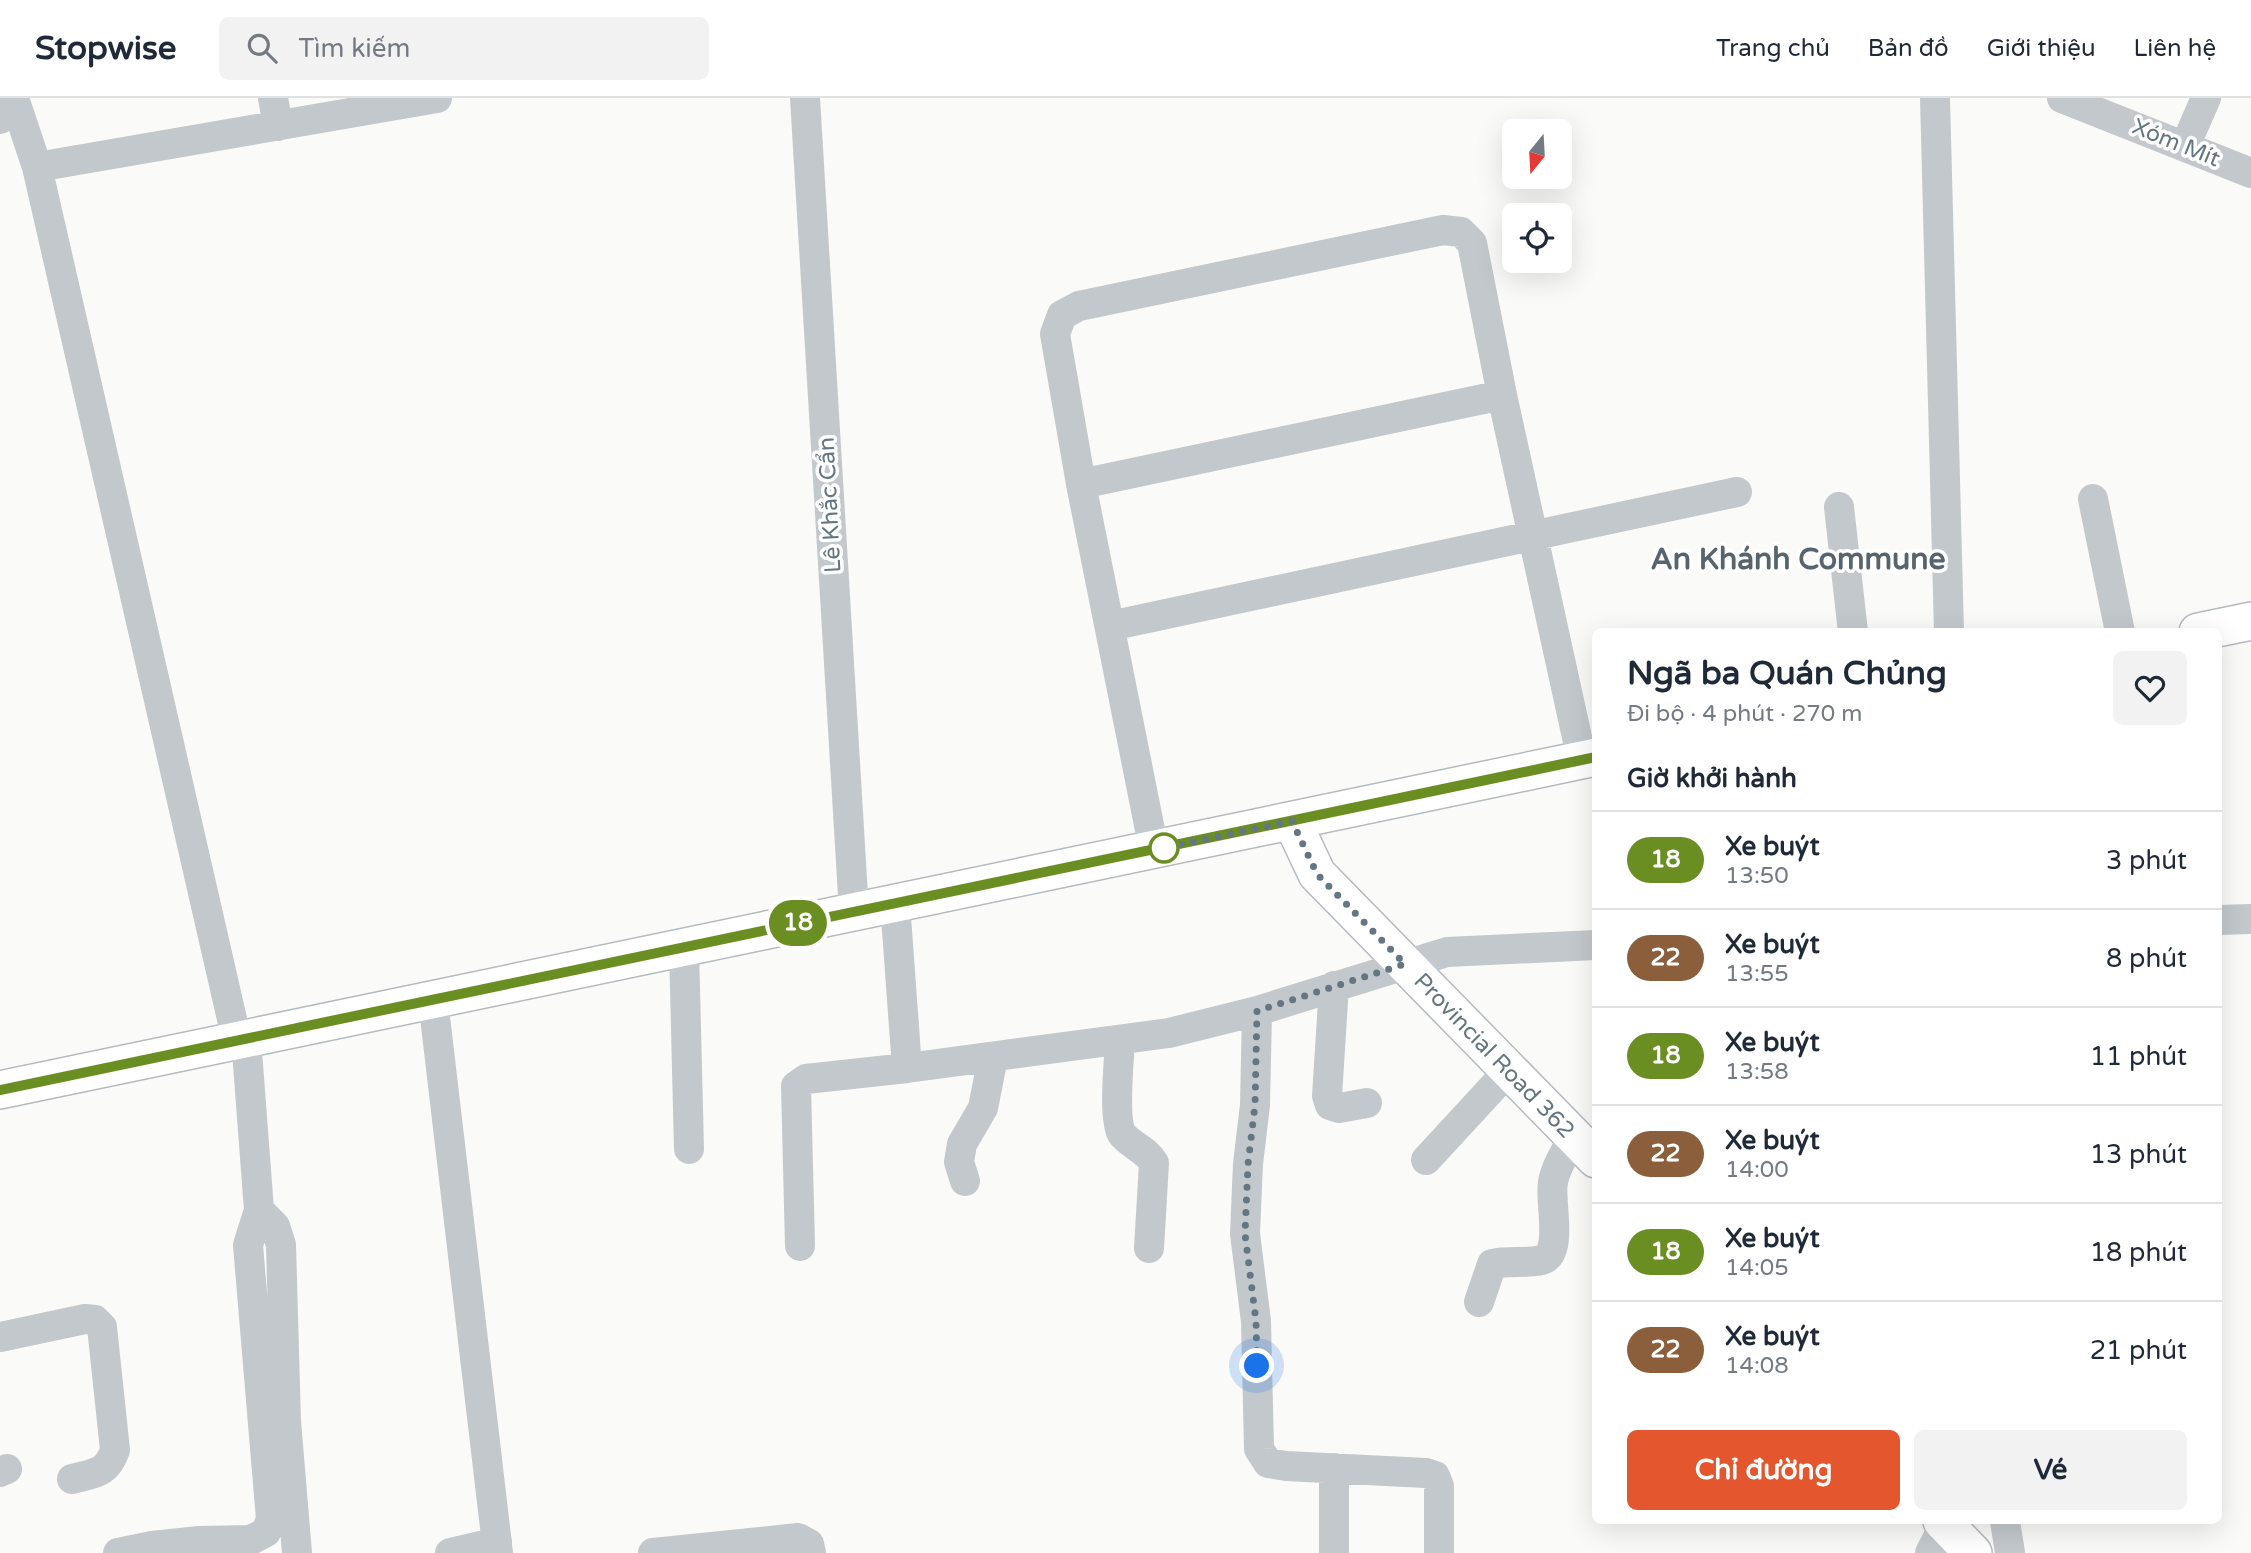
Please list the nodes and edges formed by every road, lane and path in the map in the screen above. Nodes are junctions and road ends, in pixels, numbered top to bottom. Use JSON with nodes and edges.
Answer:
{"nodes":[{"id":1,"x":437,"y":98,"type":"edge"},
{"id":2,"x":805,"y":98,"type":"edge"},
{"id":3,"x":1935,"y":98,"type":"edge"},
{"id":4,"x":2062,"y":98,"type":"edge"},
{"id":5,"x":2206,"y":98,"type":"edge"},
{"id":6,"x":11,"y":106,"type":"edge"},
{"id":7,"x":276,"y":112,"type":"edge"},
{"id":8,"x":2185,"y":146,"type":"junction"},
{"id":9,"x":37,"y":166,"type":"junction"},
{"id":10,"x":2251,"y":173,"type":"edge"},
{"id":11,"x":1503,"y":395,"type":"junction"},
{"id":12,"x":1082,"y":484,"type":"junction"},
{"id":13,"x":1737,"y":492,"type":"dead end"},
{"id":14,"x":2093,"y":499,"type":"dead end"},
{"id":15,"x":1839,"y":507,"type":"dead end"},
{"id":16,"x":1533,"y":537,"type":"junction"},
{"id":17,"x":2251,"y":621,"type":"edge"},
{"id":18,"x":1110,"y":625,"type":"junction"},
{"id":19,"x":1853,"y":628,"type":"edge"},
{"id":20,"x":1949,"y":628,"type":"edge"},
{"id":21,"x":2119,"y":628,"type":"edge"},
{"id":22,"x":2218,"y":628,"type":"edge"},
{"id":23,"x":1589,"y":759,"type":"edge"},
{"id":24,"x":1292,"y":821,"type":"junction"},
{"id":25,"x":1154,"y":850,"type":"junction"},
{"id":26,"x":895,"y":903,"type":"junction"},
{"id":27,"x":854,"y":912,"type":"junction"},
{"id":28,"x":2251,"y":919,"type":"edge"},
{"id":29,"x":2222,"y":920,"type":"edge"},
{"id":30,"x":1592,"y":945,"type":"edge"},
{"id":31,"x":684,"y":947,"type":"junction"},
{"id":32,"x":1405,"y":964,"type":"junction"},
{"id":33,"x":1334,"y":986,"type":"junction"},
{"id":34,"x":433,"y":1000,"type":"junction"},
{"id":35,"x":1257,"y":1011,"type":"junction"},
{"id":36,"x":242,"y":1039,"type":"junction"},
{"id":37,"x":1120,"y":1041,"type":"junction"},
{"id":38,"x":993,"y":1057,"type":"junction"},
{"id":39,"x":907,"y":1068,"type":"junction"},
{"id":40,"x":1508,"y":1070,"type":"junction"},
{"id":41,"x":0,"y":1090,"type":"edge"},
{"id":42,"x":1367,"y":1102,"type":"dead end"},
{"id":43,"x":1585,"y":1148,"type":"edge"},
{"id":44,"x":689,"y":1149,"type":"dead end"},
{"id":45,"x":1426,"y":1160,"type":"dead end"},
{"id":46,"x":965,"y":1181,"type":"dead end"},
{"id":47,"x":259,"y":1210,"type":"junction"},
{"id":48,"x":800,"y":1246,"type":"dead end"},
{"id":49,"x":1149,"y":1248,"type":"dead end"},
{"id":50,"x":1479,"y":1302,"type":"dead end"},
{"id":51,"x":0,"y":1337,"type":"edge"},
{"id":52,"x":1335,"y":1468,"type":"junction"},
{"id":53,"x":72,"y":1479,"type":"dead end"},
{"id":54,"x":2005,"y":1524,"type":"edge"},
{"id":55,"x":1939,"y":1532,"type":"edge"},
{"id":56,"x":498,"y":1547,"type":"edge"},
{"id":57,"x":118,"y":1553,"type":"edge"},
{"id":58,"x":297,"y":1553,"type":"edge"},
{"id":59,"x":450,"y":1553,"type":"edge"},
{"id":60,"x":653,"y":1553,"type":"edge"},
{"id":61,"x":811,"y":1553,"type":"edge"},
{"id":62,"x":1334,"y":1553,"type":"edge"},
{"id":63,"x":1439,"y":1553,"type":"edge"},
{"id":64,"x":1973,"y":1553,"type":"edge"},
{"id":65,"x":2010,"y":1553,"type":"edge"}],
"edges":[{"from":1,"to":7,"type":"street"},
{"from":2,"to":27,"type":"street","name":"Lê Khắc Cẩn"},
{"from":3,"to":20,"type":"street"},
{"from":4,"to":8,"type":"street","name":"Xóm Mít"},
{"from":5,"to":8,"type":"street"},
{"from":6,"to":9,"type":"street"},
{"from":7,"to":9,"type":"street"},
{"from":8,"to":10,"type":"street","name":"Xóm Mít"},
{"from":9,"to":36,"type":"street"},
{"from":11,"to":12,"type":"street"},
{"from":11,"to":12,"type":"street"},
{"from":11,"to":16,"type":"street"},
{"from":12,"to":18,"type":"street"},
{"from":13,"to":16,"type":"street"},
{"from":14,"to":21,"type":"street"},
{"from":15,"to":19,"type":"street"},
{"from":16,"to":18,"type":"street"},
{"from":16,"to":23,"type":"street"},
{"from":17,"to":22,"type":"main road"},
{"from":18,"to":25,"type":"street"},
{"from":23,"to":24,"type":"main road"},
{"from":24,"to":25,"type":"main road"},
{"from":24,"to":32,"type":"main road","name":"Provincial Road 362"},
{"from":25,"to":26,"type":"main road"},
{"from":26,"to":27,"type":"main road"},
{"from":26,"to":39,"type":"street"},
{"from":27,"to":31,"type":"main road"},
{"from":28,"to":29,"type":"street"},
{"from":30,"to":32,"type":"street"},
{"from":31,"to":34,"type":"main road"},
{"from":31,"to":44,"type":"street"},
{"from":32,"to":33,"type":"street"},
{"from":32,"to":40,"type":"main road","name":"Provincial Road 362"},
{"from":33,"to":35,"type":"street"},
{"from":33,"to":42,"type":"street"},
{"from":34,"to":36,"type":"main road"},
{"from":34,"to":56,"type":"street"},
{"from":35,"to":37,"type":"street"},
{"from":35,"to":52,"type":"street"},
{"from":36,"to":41,"type":"main road"},
{"from":36,"to":47,"type":"street"},
{"from":37,"to":38,"type":"street"},
{"from":37,"to":49,"type":"street"},
{"from":38,"to":39,"type":"street"},
{"from":38,"to":46,"type":"street"},
{"from":39,"to":48,"type":"street"},
{"from":40,"to":43,"type":"main road","name":"Provincial Road 362"},
{"from":40,"to":45,"type":"street"},
{"from":43,"to":50,"type":"street"},
{"from":47,"to":57,"type":"street"},
{"from":47,"to":58,"type":"street"},
{"from":51,"to":53,"type":"street"},
{"from":52,"to":62,"type":"street"},
{"from":52,"to":63,"type":"street"},
{"from":54,"to":65,"type":"street"},
{"from":55,"to":64,"type":"main road"},
{"from":56,"to":59,"type":"street"},
{"from":60,"to":61,"type":"street"}]}
